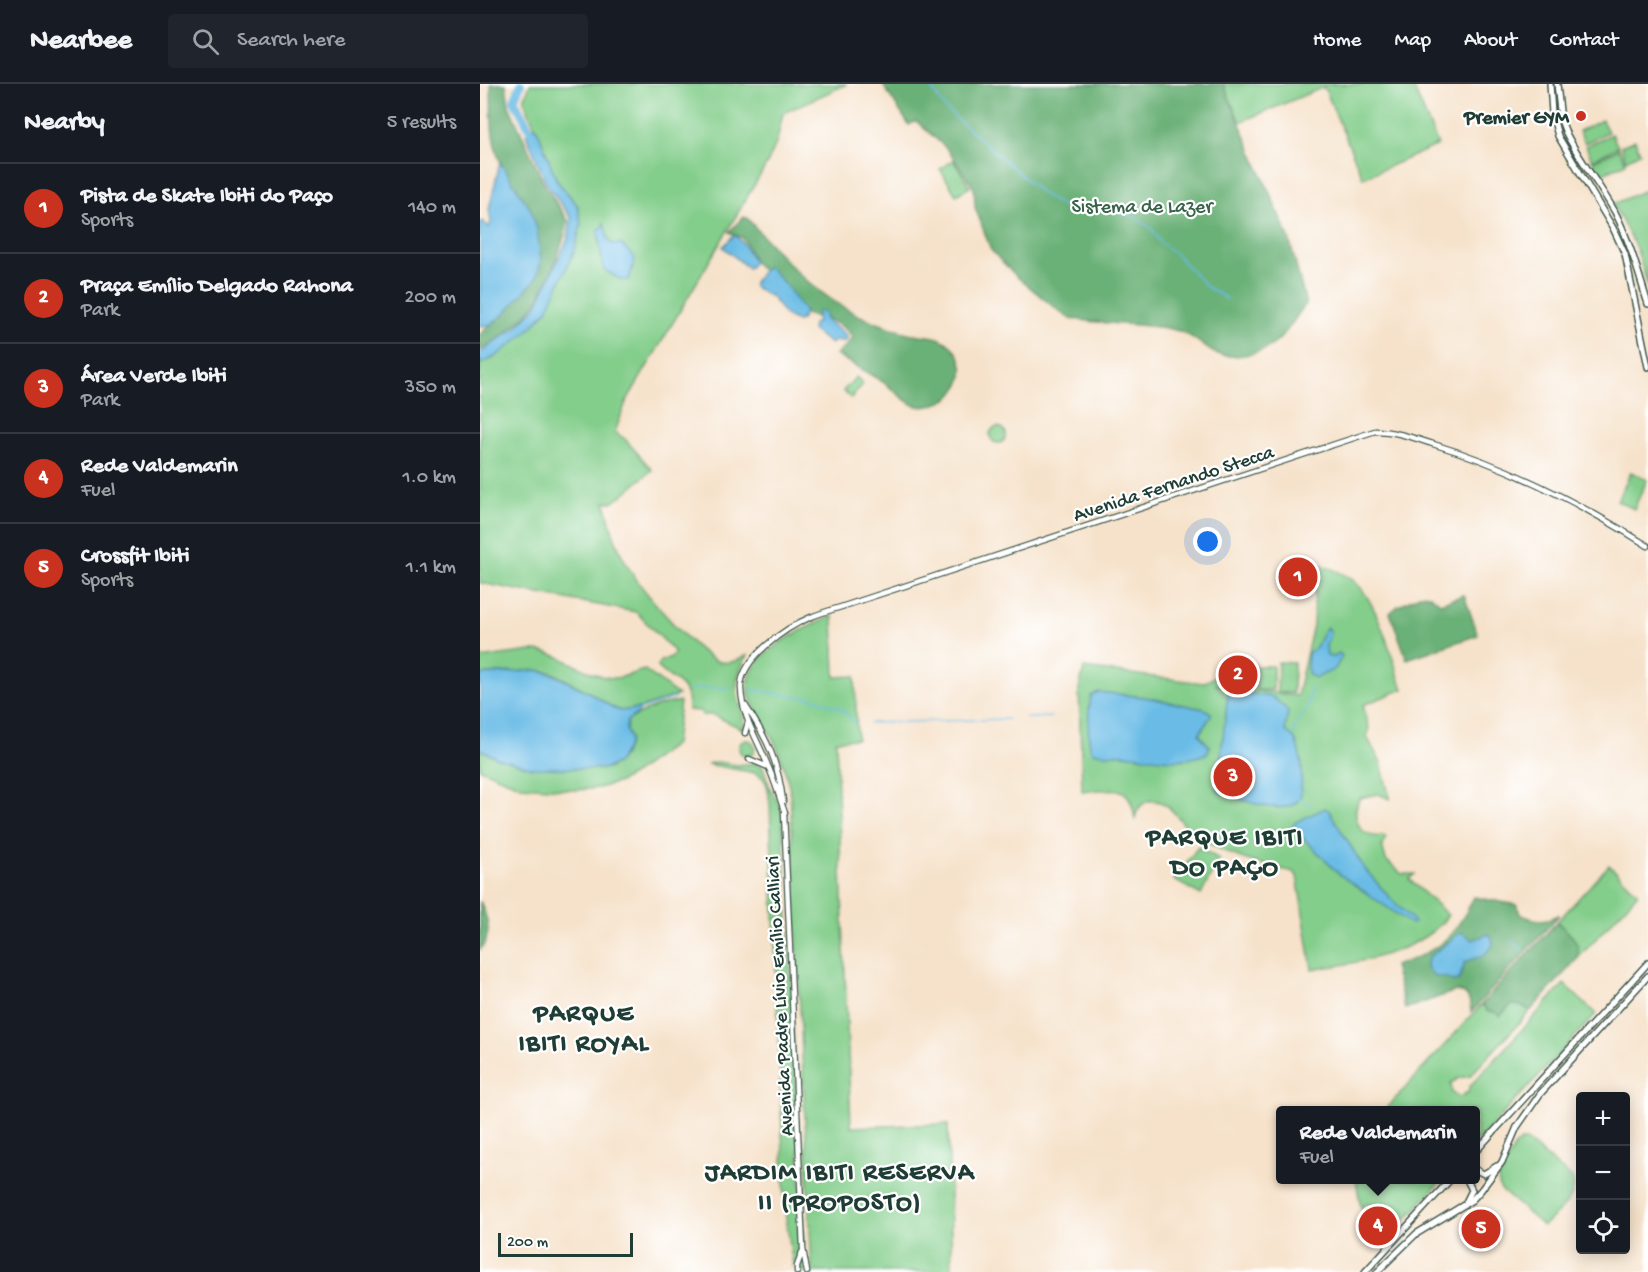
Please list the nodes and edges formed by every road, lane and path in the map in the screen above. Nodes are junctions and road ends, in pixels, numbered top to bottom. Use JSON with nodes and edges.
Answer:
{"nodes":[{"id":1,"x":1550,"y":84,"type":"edge"},
{"id":2,"x":1557,"y":84,"type":"edge"},
{"id":3,"x":1648,"y":304,"type":"edge"},
{"id":4,"x":1647,"y":357,"type":"edge"},
{"id":5,"x":1648,"y":367,"type":"edge"},
{"id":6,"x":1648,"y":546,"type":"edge"},
{"id":7,"x":743,"y":702,"type":"junction"},
{"id":8,"x":748,"y":723,"type":"junction"},
{"id":9,"x":745,"y":733,"type":"dead end"},
{"id":10,"x":749,"y":759,"type":"dead end"},
{"id":11,"x":769,"y":767,"type":"junction"},
{"id":12,"x":784,"y":813,"type":"junction"},
{"id":13,"x":1648,"y":963,"type":"edge"},
{"id":14,"x":1648,"y":975,"type":"edge"},
{"id":15,"x":1480,"y":1148,"type":"edge"},
{"id":16,"x":1502,"y":1162,"type":"junction"},
{"id":17,"x":1480,"y":1173,"type":"edge"},
{"id":18,"x":1447,"y":1184,"type":"edge"},
{"id":19,"x":1469,"y":1184,"type":"edge"},
{"id":20,"x":1464,"y":1205,"type":"junction"},
{"id":21,"x":803,"y":1249,"type":"junction"},
{"id":22,"x":798,"y":1272,"type":"edge"},
{"id":23,"x":807,"y":1272,"type":"edge"},
{"id":24,"x":1365,"y":1272,"type":"edge"},
{"id":25,"x":1377,"y":1272,"type":"edge"}],
"edges":[{"from":1,"to":4,"type":"main road"},
{"from":2,"to":3,"type":"main road"},
{"from":4,"to":5,"type":"main road"},
{"from":6,"to":7,"type":"street","name":"Avenida Fernando Stecca"},
{"from":7,"to":8,"type":"street","name":"Avenida Fernando Stecca"},
{"from":7,"to":12,"type":"street","name":"Avenida Padre Lívio Emílio Calliari"},
{"from":8,"to":9,"type":"street"},
{"from":8,"to":11,"type":"street","name":"Avenida Padre Lívio Emílio Calliari"},
{"from":10,"to":11,"type":"street"},
{"from":11,"to":12,"type":"street","name":"Avenida Padre Lívio Emílio Calliari"},
{"from":12,"to":21,"type":"street","name":"Avenida Padre Lívio Emílio Calliari"},
{"from":13,"to":15,"type":"main road"},
{"from":14,"to":16,"type":"main road"},
{"from":16,"to":17,"type":"main road"},
{"from":16,"to":20,"type":"main road"},
{"from":18,"to":24,"type":"main road"},
{"from":19,"to":20,"type":"main road"},
{"from":20,"to":25,"type":"main road"},
{"from":21,"to":22,"type":"street","name":"Avenida Padre Lívio Emílio Calliari"},
{"from":21,"to":23,"type":"street","name":"Avenida Padre Lívio Emílio Calliari"}]}
